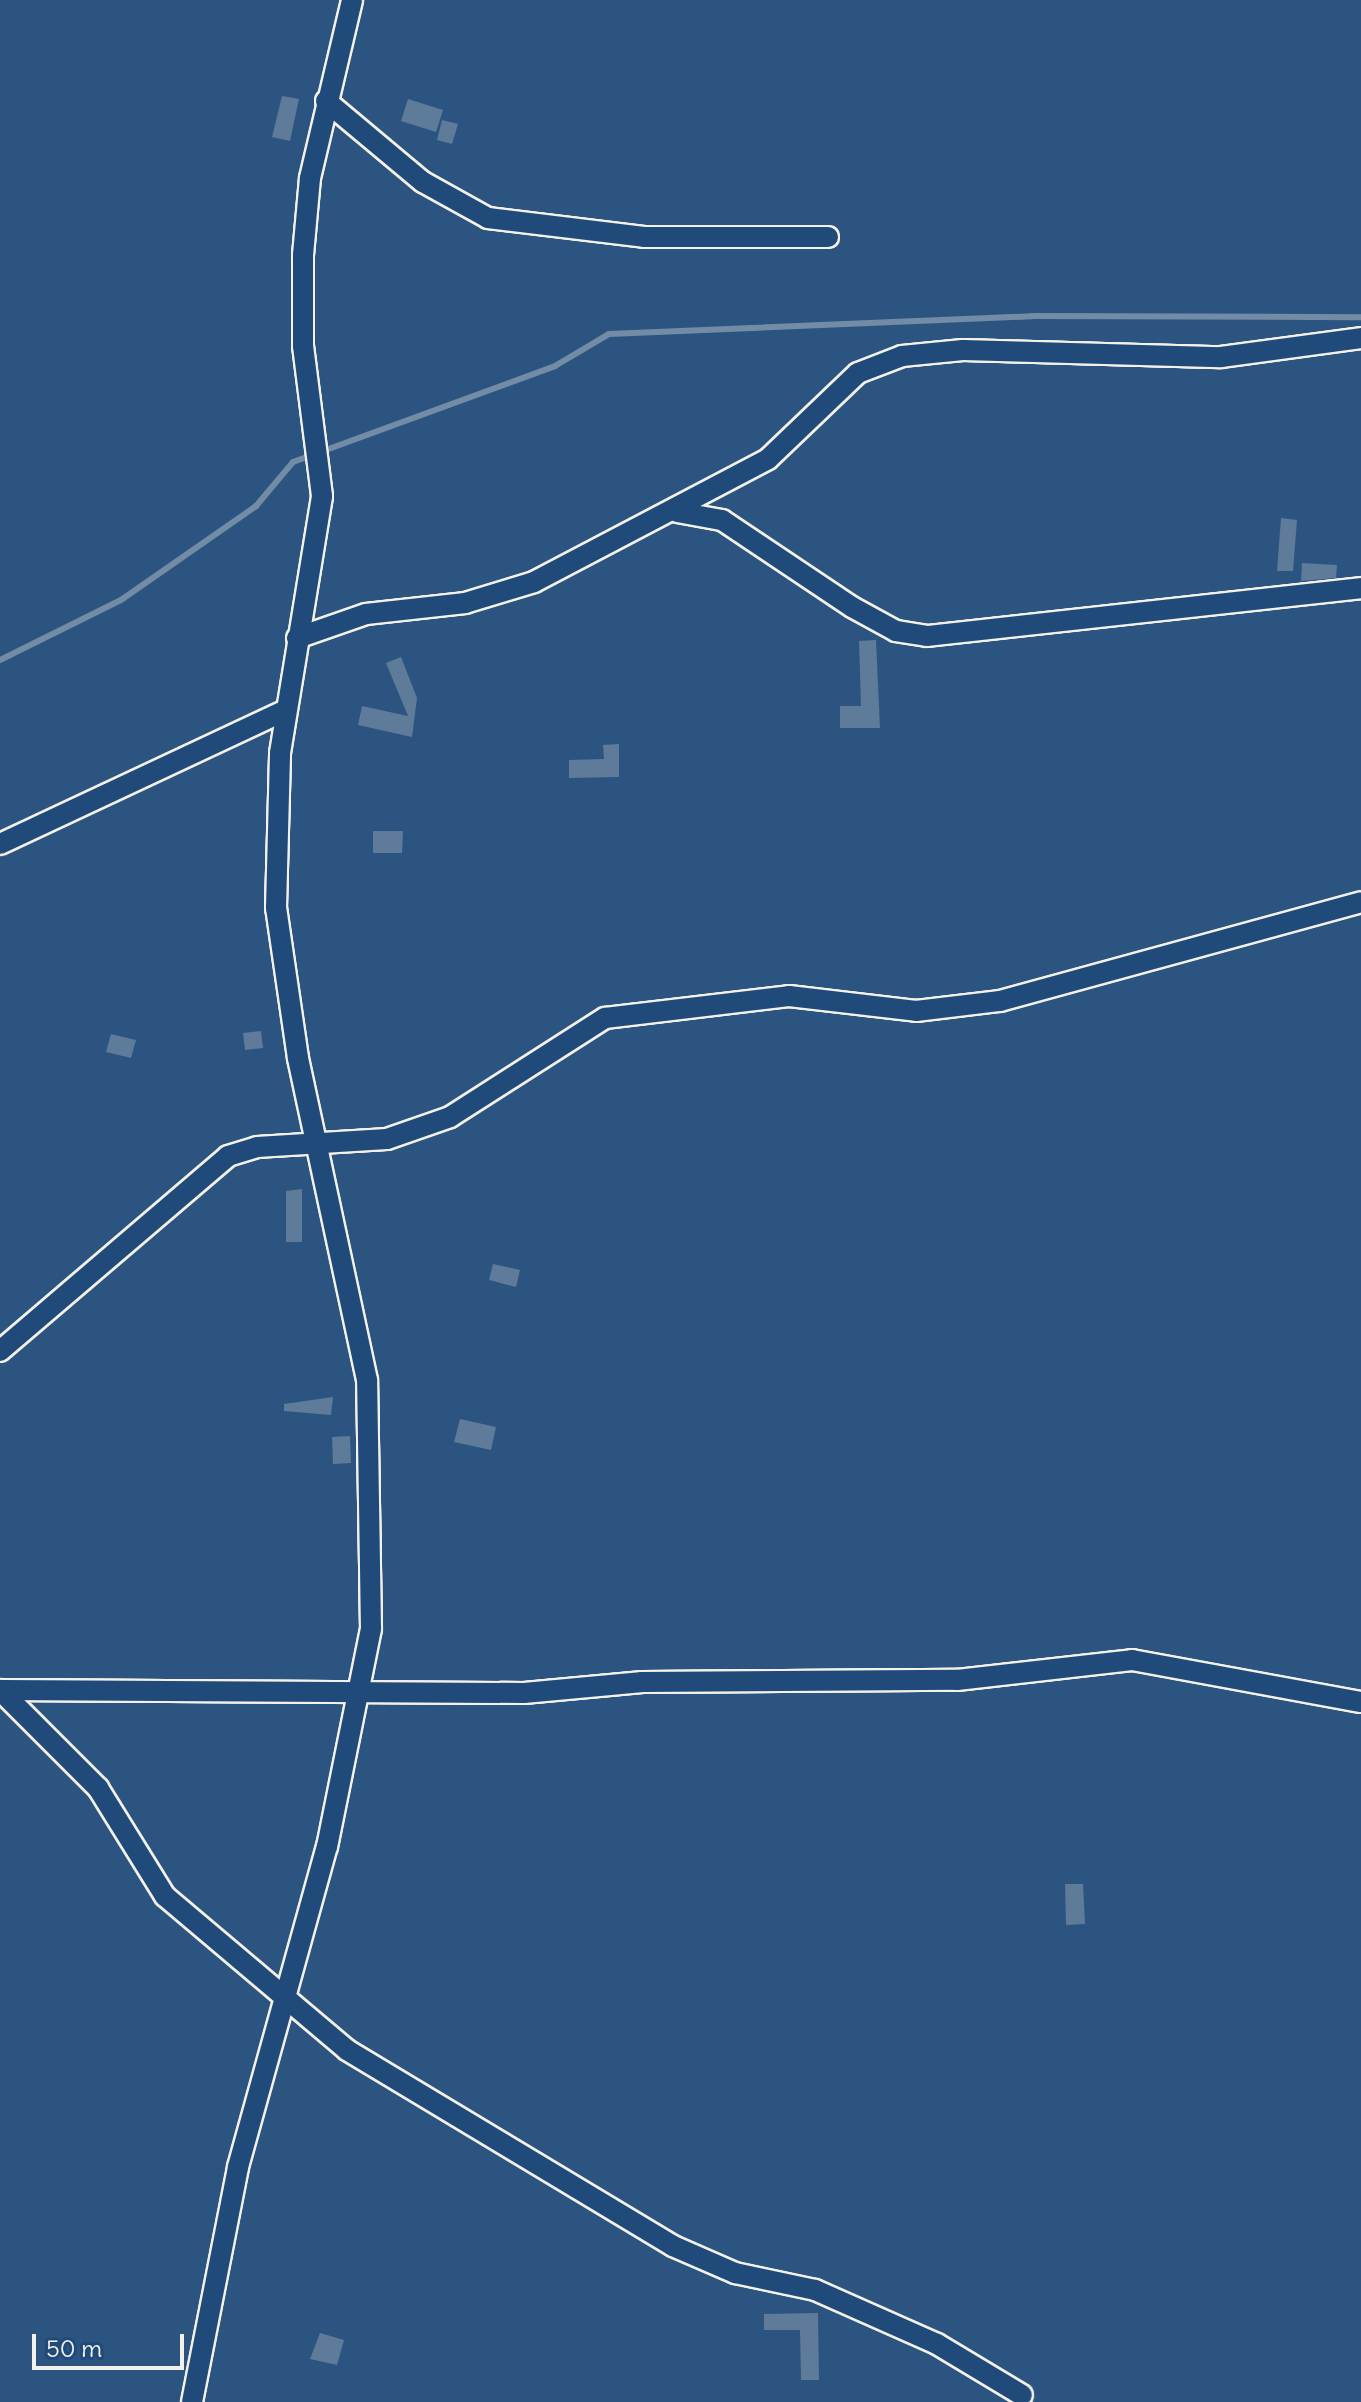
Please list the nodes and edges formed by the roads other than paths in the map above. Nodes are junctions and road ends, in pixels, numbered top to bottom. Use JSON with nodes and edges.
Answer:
{"nodes":[{"id":1,"x":352,"y":0,"type":"edge"},
{"id":2,"x":326,"y":101,"type":"junction"},
{"id":3,"x":828,"y":237,"type":"dead end"},
{"id":4,"x":1361,"y":338,"type":"edge"},
{"id":5,"x":677,"y":512,"type":"junction"},
{"id":6,"x":1361,"y":588,"type":"edge"},
{"id":7,"x":297,"y":638,"type":"junction"},
{"id":8,"x":284,"y":711,"type":"junction"},
{"id":9,"x":0,"y":844,"type":"edge"},
{"id":10,"x":1361,"y":902,"type":"edge"},
{"id":11,"x":320,"y":1148,"type":"junction"},
{"id":12,"x":0,"y":1351,"type":"edge"},
{"id":13,"x":362,"y":1690,"type":"junction"},
{"id":14,"x":1361,"y":1702,"type":"edge"},
{"id":15,"x":282,"y":2001,"type":"junction"},
{"id":16,"x":1022,"y":2395,"type":"dead end"},
{"id":17,"x":192,"y":2402,"type":"edge"}],
"edges":[{"from":1,"to":2,"type":"street"},
{"from":2,"to":3,"type":"street"},
{"from":2,"to":7,"type":"street"},
{"from":4,"to":5,"type":"street"},
{"from":5,"to":6,"type":"street"},
{"from":5,"to":7,"type":"street"},
{"from":7,"to":8,"type":"street"},
{"from":8,"to":9,"type":"street"},
{"from":8,"to":11,"type":"street"},
{"from":10,"to":11,"type":"street"},
{"from":11,"to":12,"type":"street"},
{"from":11,"to":13,"type":"street"},
{"from":13,"to":14,"type":"street"},
{"from":13,"to":15,"type":"street"},
{"from":13,"to":15,"type":"street"},
{"from":15,"to":16,"type":"street"},
{"from":15,"to":17,"type":"street"}]}
